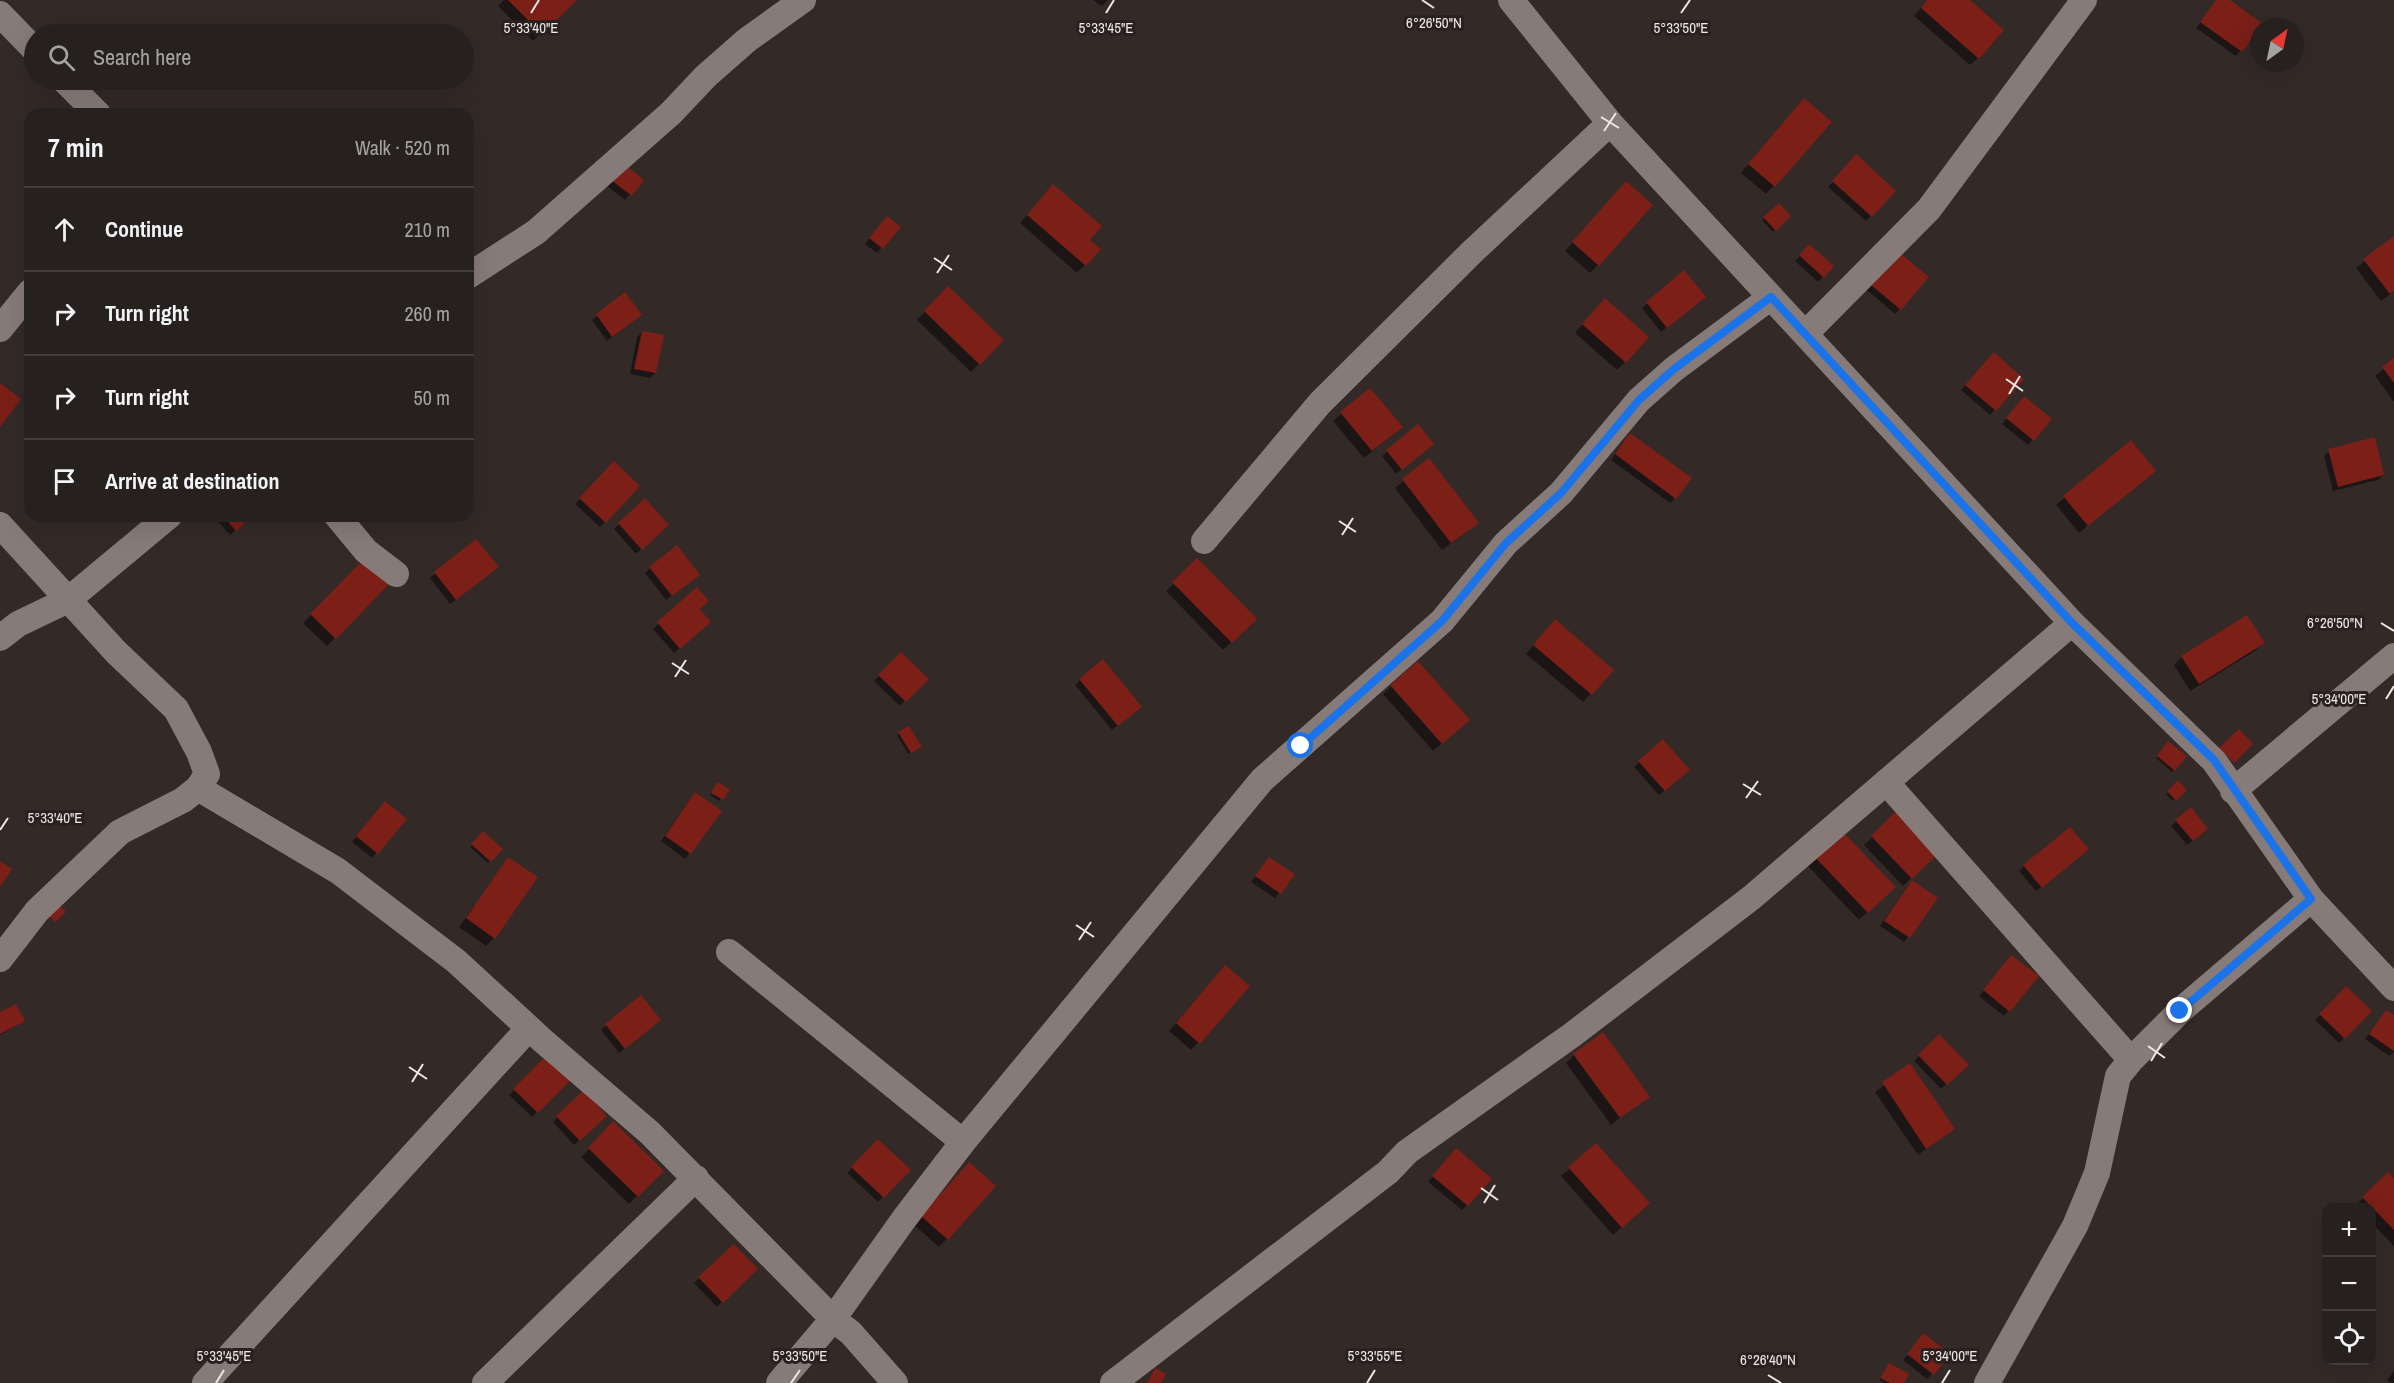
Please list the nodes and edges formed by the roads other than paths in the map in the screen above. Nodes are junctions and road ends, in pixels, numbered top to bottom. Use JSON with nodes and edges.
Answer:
{"nodes":[{"id":1,"x":803,"y":0,"type":"edge"},
{"id":2,"x":2084,"y":0,"type":"edge"},
{"id":3,"x":1515,"y":2,"type":"edge"},
{"id":4,"x":0,"y":14,"type":"edge"},
{"id":5,"x":24,"y":39,"type":"edge"},
{"id":6,"x":74,"y":90,"type":"edge"},
{"id":7,"x":92,"y":108,"type":"edge"},
{"id":8,"x":1610,"y":123,"type":"junction"},
{"id":9,"x":474,"y":272,"type":"edge"},
{"id":10,"x":1771,"y":297,"type":"junction"},
{"id":11,"x":24,"y":299,"type":"edge"},
{"id":12,"x":0,"y":329,"type":"edge"},
{"id":13,"x":1805,"y":334,"type":"junction"},
{"id":14,"x":162,"y":522,"type":"edge"},
{"id":15,"x":342,"y":522,"type":"edge"},
{"id":16,"x":0,"y":525,"type":"edge"},
{"id":17,"x":1204,"y":541,"type":"dead end"},
{"id":18,"x":396,"y":574,"type":"dead end"},
{"id":19,"x":68,"y":600,"type":"junction"},
{"id":20,"x":2072,"y":623,"type":"junction"},
{"id":21,"x":0,"y":638,"type":"edge"},
{"id":22,"x":2394,"y":656,"type":"edge"},
{"id":23,"x":1886,"y":782,"type":"junction"},
{"id":24,"x":198,"y":788,"type":"junction"},
{"id":25,"x":2233,"y":791,"type":"junction"},
{"id":26,"x":2311,"y":899,"type":"junction"},
{"id":27,"x":729,"y":952,"type":"dead end"},
{"id":28,"x":0,"y":959,"type":"edge"},
{"id":29,"x":2394,"y":988,"type":"edge"},
{"id":30,"x":529,"y":1028,"type":"junction"},
{"id":31,"x":2131,"y":1060,"type":"junction"},
{"id":32,"x":963,"y":1142,"type":"junction"},
{"id":33,"x":696,"y":1178,"type":"junction"},
{"id":34,"x":833,"y":1319,"type":"junction"},
{"id":35,"x":205,"y":1383,"type":"edge"},
{"id":36,"x":485,"y":1383,"type":"edge"},
{"id":37,"x":779,"y":1383,"type":"edge"},
{"id":38,"x":895,"y":1383,"type":"edge"},
{"id":39,"x":1113,"y":1383,"type":"edge"},
{"id":40,"x":1987,"y":1383,"type":"edge"}],
"edges":[{"from":1,"to":9,"type":"street"},
{"from":2,"to":13,"type":"street"},
{"from":3,"to":8,"type":"street"},
{"from":4,"to":5,"type":"street"},
{"from":6,"to":7,"type":"street"},
{"from":8,"to":10,"type":"street"},
{"from":8,"to":17,"type":"street"},
{"from":10,"to":13,"type":"street"},
{"from":10,"to":32,"type":"street"},
{"from":11,"to":12,"type":"street"},
{"from":13,"to":20,"type":"street"},
{"from":14,"to":19,"type":"street"},
{"from":15,"to":18,"type":"street"},
{"from":16,"to":19,"type":"street"},
{"from":19,"to":21,"type":"street"},
{"from":19,"to":24,"type":"street"},
{"from":20,"to":23,"type":"street"},
{"from":20,"to":25,"type":"street"},
{"from":22,"to":25,"type":"street"},
{"from":23,"to":31,"type":"street"},
{"from":23,"to":39,"type":"street"},
{"from":24,"to":28,"type":"street"},
{"from":24,"to":30,"type":"street"},
{"from":25,"to":26,"type":"street"},
{"from":26,"to":29,"type":"street"},
{"from":26,"to":31,"type":"street"},
{"from":27,"to":32,"type":"street"},
{"from":30,"to":33,"type":"street"},
{"from":30,"to":35,"type":"street"},
{"from":31,"to":40,"type":"street"},
{"from":32,"to":34,"type":"street"},
{"from":33,"to":34,"type":"street"},
{"from":33,"to":36,"type":"street"},
{"from":34,"to":37,"type":"street"},
{"from":34,"to":38,"type":"street"}]}
